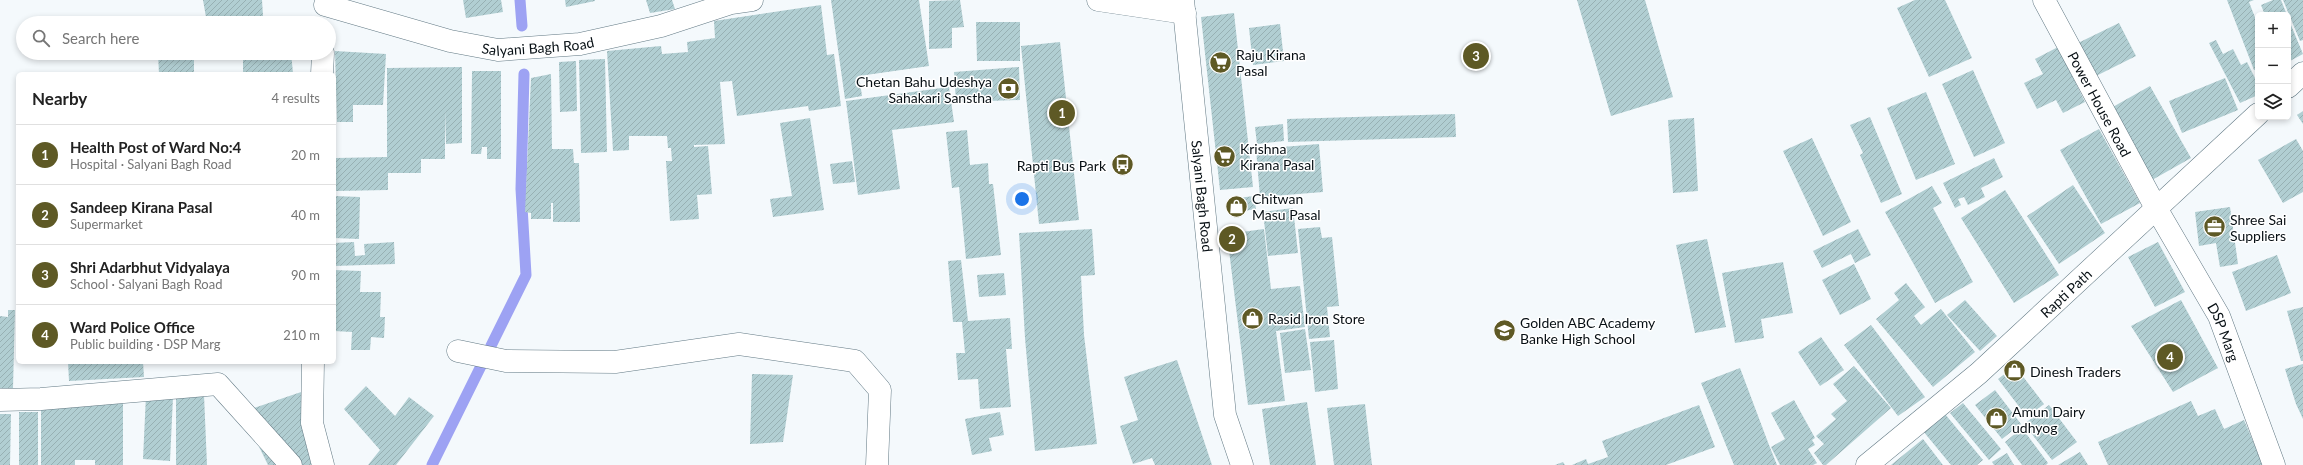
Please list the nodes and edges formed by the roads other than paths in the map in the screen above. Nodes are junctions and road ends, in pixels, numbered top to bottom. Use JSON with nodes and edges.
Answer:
{"nodes":[{"id":1,"x":752,"y":0,"type":"edge"},
{"id":2,"x":1098,"y":0,"type":"edge"},
{"id":3,"x":2044,"y":0,"type":"edge"},
{"id":4,"x":1184,"y":6,"type":"edge"},
{"id":5,"x":324,"y":9,"type":"edge"},
{"id":6,"x":323,"y":60,"type":"edge"},
{"id":7,"x":322,"y":72,"type":"edge"},
{"id":8,"x":2303,"y":73,"type":"edge"},
{"id":9,"x":2291,"y":84,"type":"edge"},
{"id":10,"x":2255,"y":117,"type":"edge"},
{"id":11,"x":2156,"y":208,"type":"junction"},
{"id":12,"x":458,"y":351,"type":"dead end"},
{"id":13,"x":313,"y":364,"type":"edge"},
{"id":14,"x":0,"y":400,"type":"edge"},
{"id":15,"x":291,"y":465,"type":"edge"},
{"id":16,"x":324,"y":465,"type":"edge"},
{"id":17,"x":877,"y":465,"type":"edge"},
{"id":18,"x":1242,"y":465,"type":"edge"},
{"id":19,"x":1867,"y":465,"type":"edge"},
{"id":20,"x":2274,"y":465,"type":"edge"}],
"edges":[{"from":1,"to":5,"type":"street","name":"Salyani Bagh Road"},
{"from":2,"to":4,"type":"street","name":"Salyani Bagh Road"},
{"from":3,"to":11,"type":"street","name":"Power House Road"},
{"from":4,"to":18,"type":"street","name":"Salyani Bagh Road"},
{"from":6,"to":7,"type":"street"},
{"from":8,"to":9,"type":"street"},
{"from":10,"to":11,"type":"street","name":"Rapti Path"},
{"from":11,"to":19,"type":"street","name":"Rapti Path"},
{"from":11,"to":20,"type":"street","name":"DSP Marg"},
{"from":12,"to":17,"type":"street"},
{"from":13,"to":16,"type":"street"},
{"from":14,"to":15,"type":"street"}]}
